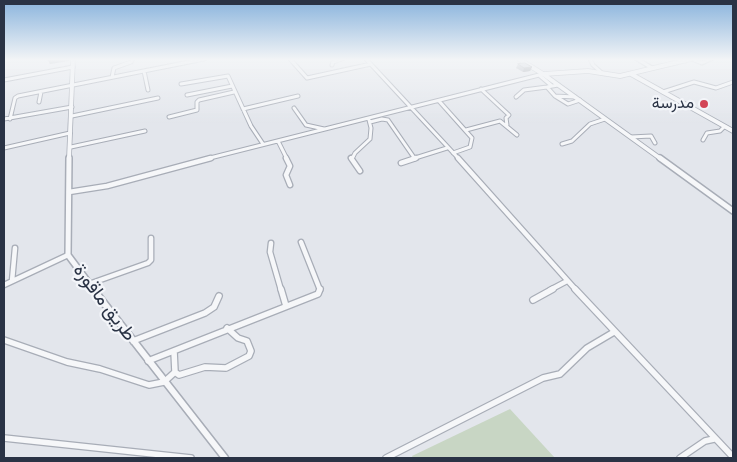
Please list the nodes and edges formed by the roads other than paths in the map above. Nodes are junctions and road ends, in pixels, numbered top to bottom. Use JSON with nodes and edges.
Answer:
{"nodes":[{"id":1,"x":73,"y":81,"type":"edge"},
{"id":2,"x":98,"y":81,"type":"edge"},
{"id":3,"x":146,"y":81,"type":"edge"},
{"id":4,"x":197,"y":81,"type":"edge"},
{"id":5,"x":230,"y":81,"type":"edge"},
{"id":6,"x":387,"y":81,"type":"edge"},
{"id":7,"x":515,"y":81,"type":"edge"},
{"id":8,"x":546,"y":81,"type":"edge"},
{"id":9,"x":552,"y":81,"type":"edge"},
{"id":10,"x":643,"y":81,"type":"edge"},
{"id":11,"x":733,"y":82,"type":"edge"},
{"id":12,"x":180,"y":84,"type":"dead end"},
{"id":13,"x":73,"y":85,"type":"junction"},
{"id":14,"x":558,"y":85,"type":"junction"},
{"id":15,"x":232,"y":86,"type":"junction"},
{"id":16,"x":550,"y":86,"type":"junction"},
{"id":17,"x":481,"y":89,"type":"junction"},
{"id":18,"x":148,"y":90,"type":"dead end"},
{"id":19,"x":40,"y":92,"type":"junction"},
{"id":20,"x":234,"y":92,"type":"junction"},
{"id":21,"x":663,"y":92,"type":"junction"},
{"id":22,"x":187,"y":95,"type":"dead end"},
{"id":23,"x":298,"y":96,"type":"dead end"},
{"id":24,"x":555,"y":96,"type":"junction"},
{"id":25,"x":516,"y":97,"type":"dead end"},
{"id":26,"x":575,"y":97,"type":"junction"},
{"id":27,"x":158,"y":98,"type":"dead end"},
{"id":28,"x":580,"y":100,"type":"junction"},
{"id":29,"x":439,"y":101,"type":"junction"},
{"id":30,"x":39,"y":102,"type":"dead end"},
{"id":31,"x":72,"y":107,"type":"junction"},
{"id":32,"x":294,"y":108,"type":"dead end"},
{"id":33,"x":413,"y":108,"type":"junction"},
{"id":34,"x":243,"y":109,"type":"junction"},
{"id":35,"x":72,"y":116,"type":"junction"},
{"id":36,"x":169,"y":117,"type":"dead end"},
{"id":37,"x":4,"y":118,"type":"edge"},
{"id":38,"x":10,"y":119,"type":"junction"},
{"id":39,"x":605,"y":119,"type":"junction"},
{"id":40,"x":369,"y":121,"type":"junction"},
{"id":41,"x":507,"y":125,"type":"junction"},
{"id":42,"x":724,"y":127,"type":"junction"},
{"id":43,"x":325,"y":129,"type":"junction"},
{"id":44,"x":466,"y":130,"type":"junction"},
{"id":45,"x":733,"y":130,"type":"edge"},
{"id":46,"x":145,"y":131,"type":"dead end"},
{"id":47,"x":70,"y":133,"type":"junction"},
{"id":48,"x":517,"y":135,"type":"dead end"},
{"id":49,"x":631,"y":137,"type":"junction"},
{"id":50,"x":703,"y":140,"type":"dead end"},
{"id":51,"x":278,"y":141,"type":"junction"},
{"id":52,"x":655,"y":142,"type":"dead end"},
{"id":53,"x":263,"y":144,"type":"junction"},
{"id":54,"x":562,"y":144,"type":"dead end"},
{"id":55,"x":71,"y":147,"type":"junction"},
{"id":56,"x":4,"y":148,"type":"edge"},
{"id":57,"x":448,"y":148,"type":"junction"},
{"id":58,"x":452,"y":153,"type":"junction"},
{"id":59,"x":415,"y":159,"type":"junction"},
{"id":60,"x":401,"y":163,"type":"dead end"},
{"id":61,"x":360,"y":171,"type":"dead end"},
{"id":62,"x":290,"y":185,"type":"dead end"},
{"id":63,"x":69,"y":192,"type":"junction"},
{"id":64,"x":733,"y":211,"type":"edge"},
{"id":65,"x":151,"y":238,"type":"dead end"},
{"id":66,"x":301,"y":242,"type":"dead end"},
{"id":67,"x":271,"y":243,"type":"dead end"},
{"id":68,"x":15,"y":248,"type":"dead end"},
{"id":69,"x":68,"y":255,"type":"junction"},
{"id":70,"x":12,"y":281,"type":"junction"},
{"id":71,"x":567,"y":281,"type":"junction"},
{"id":72,"x":89,"y":284,"type":"junction"},
{"id":73,"x":4,"y":286,"type":"edge"},
{"id":74,"x":219,"y":296,"type":"dead end"},
{"id":75,"x":533,"y":300,"type":"dead end"},
{"id":76,"x":286,"y":306,"type":"junction"},
{"id":77,"x":227,"y":328,"type":"junction"},
{"id":78,"x":614,"y":332,"type":"junction"},
{"id":79,"x":4,"y":340,"type":"edge"},
{"id":80,"x":133,"y":341,"type":"junction"},
{"id":81,"x":174,"y":351,"type":"junction"},
{"id":82,"x":148,"y":361,"type":"junction"},
{"id":83,"x":175,"y":372,"type":"junction"},
{"id":84,"x":166,"y":383,"type":"junction"},
{"id":85,"x":4,"y":438,"type":"edge"},
{"id":86,"x":714,"y":439,"type":"junction"},
{"id":87,"x":733,"y":457,"type":"edge"},
{"id":88,"x":191,"y":458,"type":"edge"},
{"id":89,"x":225,"y":458,"type":"edge"},
{"id":90,"x":386,"y":458,"type":"edge"},
{"id":91,"x":680,"y":458,"type":"edge"}],
"edges":[{"from":1,"to":13,"type":"street","name":"طريق ماقورة"},
{"from":2,"to":13,"type":"street"},
{"from":3,"to":18,"type":"street"},
{"from":4,"to":12,"type":"street"},
{"from":5,"to":15,"type":"street"},
{"from":6,"to":33,"type":"street"},
{"from":7,"to":17,"type":"street"},
{"from":8,"to":16,"type":"street"},
{"from":9,"to":14,"type":"street"},
{"from":10,"to":21,"type":"street"},
{"from":11,"to":21,"type":"street"},
{"from":13,"to":19,"type":"street"},
{"from":13,"to":31,"type":"street","name":"طريق ماقورة"},
{"from":14,"to":16,"type":"street"},
{"from":14,"to":26,"type":"street"},
{"from":15,"to":20,"type":"street"},
{"from":15,"to":22,"type":"street"},
{"from":16,"to":24,"type":"street"},
{"from":16,"to":25,"type":"street"},
{"from":17,"to":29,"type":"street"},
{"from":17,"to":41,"type":"street"},
{"from":19,"to":30,"type":"street"},
{"from":19,"to":38,"type":"street"},
{"from":20,"to":34,"type":"street"},
{"from":20,"to":36,"type":"street"},
{"from":21,"to":42,"type":"street"},
{"from":23,"to":34,"type":"street"},
{"from":24,"to":26,"type":"street"},
{"from":24,"to":28,"type":"street"},
{"from":26,"to":28,"type":"street"},
{"from":27,"to":35,"type":"street"},
{"from":28,"to":39,"type":"street"},
{"from":29,"to":33,"type":"street"},
{"from":29,"to":44,"type":"street"},
{"from":31,"to":35,"type":"street","name":"طريق ماقورة"},
{"from":31,"to":38,"type":"street"},
{"from":32,"to":43,"type":"street"},
{"from":33,"to":40,"type":"street"},
{"from":33,"to":57,"type":"street"},
{"from":34,"to":53,"type":"street"},
{"from":35,"to":47,"type":"street","name":"طريق ماقورة"},
{"from":37,"to":38,"type":"street"},
{"from":39,"to":49,"type":"street"},
{"from":39,"to":54,"type":"street"},
{"from":40,"to":43,"type":"street"},
{"from":40,"to":59,"type":"street"},
{"from":40,"to":61,"type":"street"},
{"from":41,"to":44,"type":"street"},
{"from":41,"to":48,"type":"street"},
{"from":42,"to":45,"type":"street"},
{"from":42,"to":50,"type":"street"},
{"from":43,"to":51,"type":"street"},
{"from":44,"to":58,"type":"street"},
{"from":46,"to":55,"type":"street"},
{"from":47,"to":55,"type":"street","name":"طريق ماقورة"},
{"from":47,"to":56,"type":"street"},
{"from":49,"to":52,"type":"street"},
{"from":49,"to":64,"type":"street"},
{"from":51,"to":53,"type":"street"},
{"from":51,"to":62,"type":"street"},
{"from":53,"to":63,"type":"street"},
{"from":55,"to":63,"type":"street","name":"طريق ماقورة"},
{"from":57,"to":58,"type":"street"},
{"from":57,"to":59,"type":"street"},
{"from":58,"to":71,"type":"street"},
{"from":59,"to":60,"type":"street"},
{"from":63,"to":69,"type":"street","name":"طريق ماقورة"},
{"from":65,"to":72,"type":"street"},
{"from":66,"to":76,"type":"street"},
{"from":67,"to":76,"type":"street"},
{"from":68,"to":70,"type":"street"},
{"from":69,"to":70,"type":"street"},
{"from":69,"to":72,"type":"street","name":"طريق ماقورة"},
{"from":70,"to":73,"type":"street"},
{"from":71,"to":75,"type":"street"},
{"from":71,"to":78,"type":"street"},
{"from":72,"to":80,"type":"street","name":"طريق ماقورة"},
{"from":74,"to":80,"type":"street"},
{"from":76,"to":77,"type":"street"},
{"from":77,"to":81,"type":"street"},
{"from":77,"to":83,"type":"street"},
{"from":78,"to":86,"type":"street"},
{"from":78,"to":90,"type":"street"},
{"from":79,"to":84,"type":"street"},
{"from":80,"to":82,"type":"street","name":"طريق ماقورة"},
{"from":81,"to":82,"type":"street"},
{"from":81,"to":83,"type":"street"},
{"from":82,"to":84,"type":"street","name":"طريق ماقورة"},
{"from":83,"to":84,"type":"street"},
{"from":84,"to":89,"type":"street","name":"طريق ماقورة"},
{"from":85,"to":88,"type":"street"},
{"from":86,"to":87,"type":"street"},
{"from":86,"to":91,"type":"street"}]}
